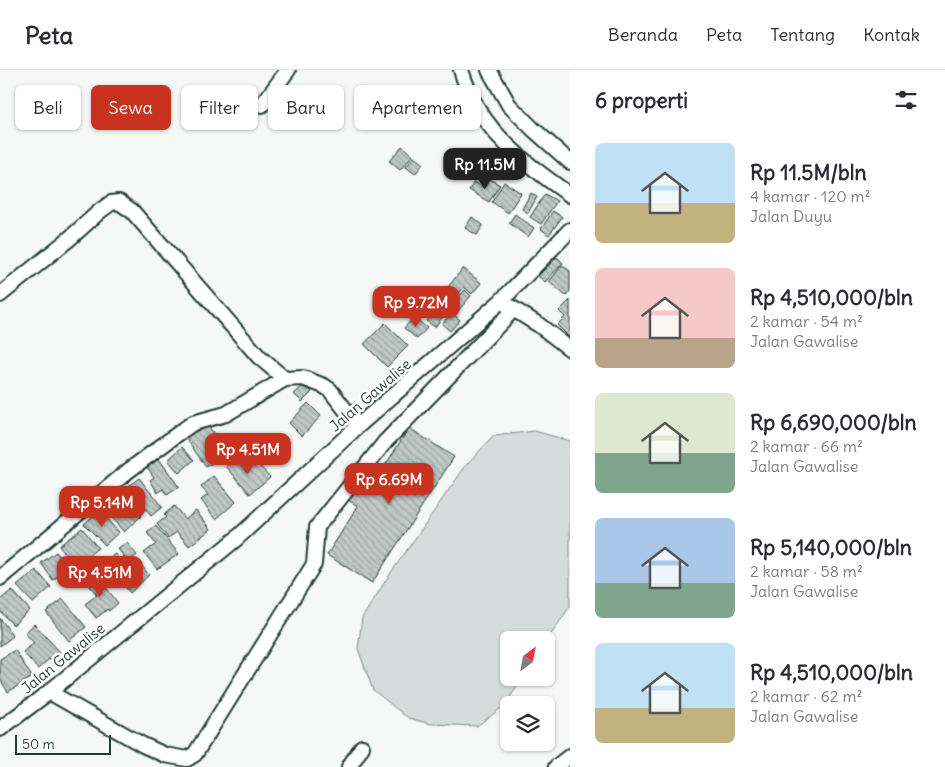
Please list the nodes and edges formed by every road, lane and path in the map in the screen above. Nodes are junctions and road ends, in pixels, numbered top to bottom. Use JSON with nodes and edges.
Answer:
{"nodes":[{"id":1,"x":288,"y":70,"type":"edge"},
{"id":2,"x":460,"y":70,"type":"edge"},
{"id":3,"x":489,"y":70,"type":"edge"},
{"id":4,"x":262,"y":105,"type":"dead end"},
{"id":5,"x":570,"y":162,"type":"edge"},
{"id":6,"x":570,"y":195,"type":"edge"},
{"id":7,"x":570,"y":230,"type":"edge"},
{"id":8,"x":0,"y":295,"type":"edge"},
{"id":9,"x":501,"y":301,"type":"junction"},
{"id":10,"x":514,"y":309,"type":"junction"},
{"id":11,"x":570,"y":348,"type":"edge"},
{"id":12,"x":285,"y":379,"type":"junction"},
{"id":13,"x":358,"y":426,"type":"junction"},
{"id":14,"x":0,"y":578,"type":"edge"},
{"id":15,"x":49,"y":692,"type":"junction"},
{"id":16,"x":0,"y":729,"type":"edge"},
{"id":17,"x":362,"y":747,"type":"dead end"},
{"id":18,"x":570,"y":756,"type":"edge"},
{"id":19,"x":349,"y":767,"type":"edge"},
{"id":20,"x":556,"y":767,"type":"edge"}],
"edges":[{"from":1,"to":4,"type":"street"},
{"from":2,"to":6,"type":"street"},
{"from":3,"to":5,"type":"street"},
{"from":7,"to":9,"type":"street","name":"Jalan Gawalise"},
{"from":8,"to":12,"type":"street"},
{"from":9,"to":10,"type":"street"},
{"from":9,"to":13,"type":"street","name":"Jalan Gawalise"},
{"from":10,"to":11,"type":"street"},
{"from":10,"to":15,"type":"street"},
{"from":12,"to":13,"type":"street"},
{"from":12,"to":14,"type":"street"},
{"from":13,"to":15,"type":"street","name":"Jalan Gawalise"},
{"from":15,"to":16,"type":"street","name":"Jalan Gawalise"},
{"from":17,"to":19,"type":"street"},
{"from":18,"to":20,"type":"street"}]}
